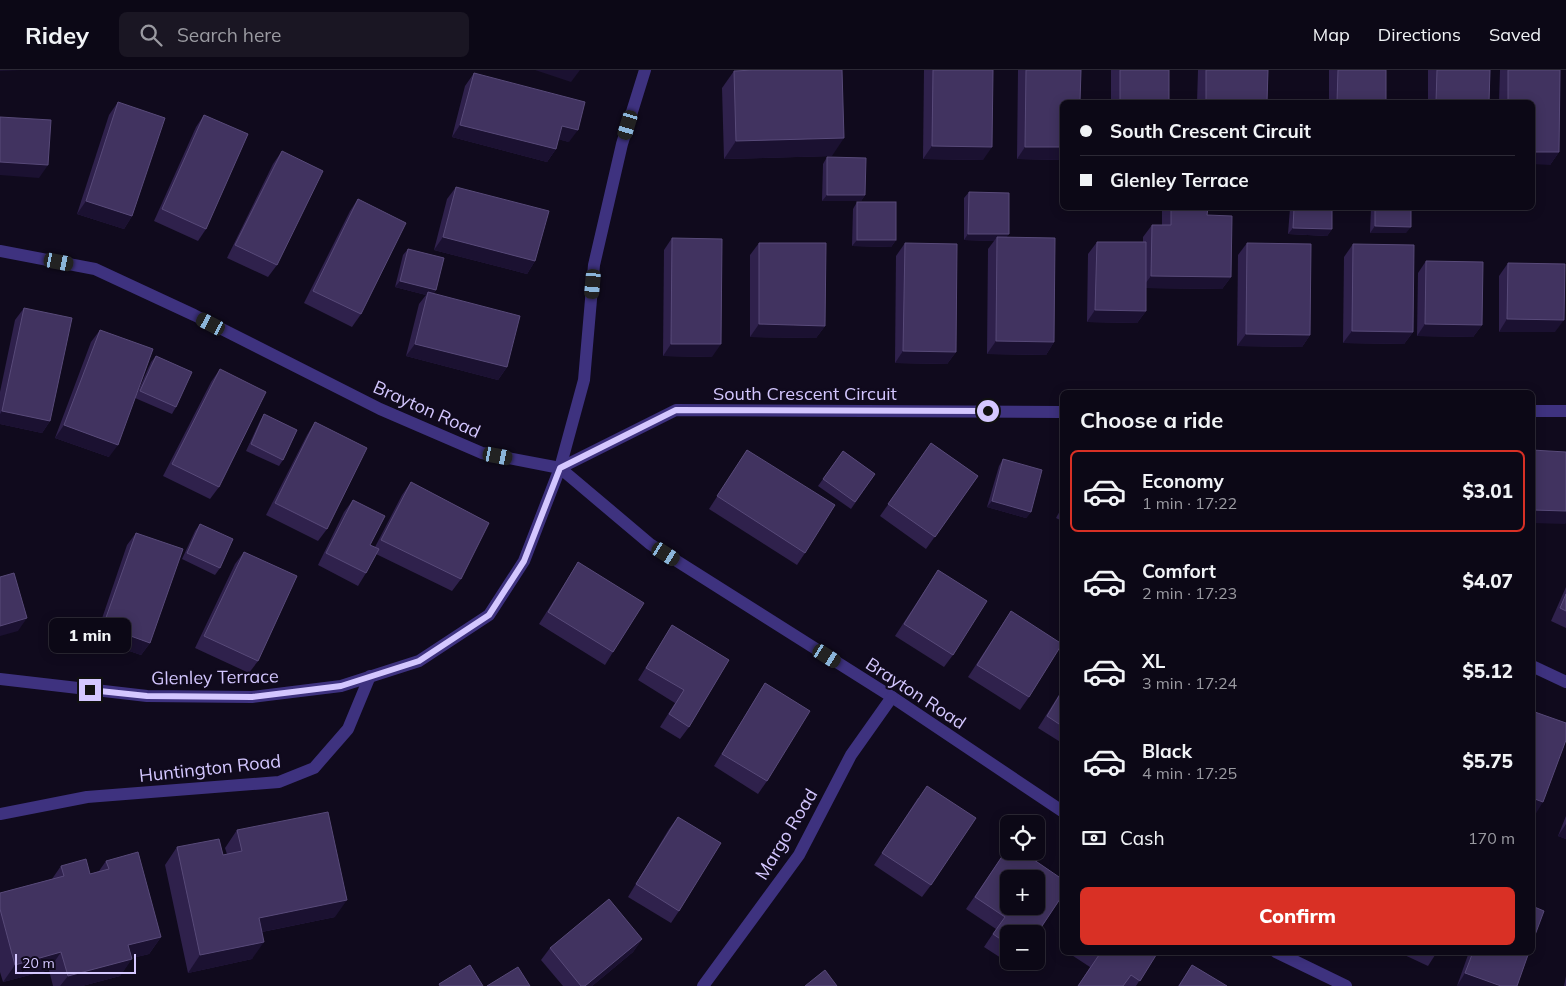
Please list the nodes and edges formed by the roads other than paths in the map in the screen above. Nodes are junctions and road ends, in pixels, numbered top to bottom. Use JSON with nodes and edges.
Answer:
{"nodes":[{"id":1,"x":644,"y":70,"type":"edge"},
{"id":2,"x":0,"y":251,"type":"edge"},
{"id":3,"x":1535,"y":411,"type":"edge"},
{"id":4,"x":1566,"y":411,"type":"edge"},
{"id":5,"x":1060,"y":412,"type":"edge"},
{"id":6,"x":560,"y":468,"type":"junction"},
{"id":7,"x":1535,"y":667,"type":"edge"},
{"id":8,"x":370,"y":676,"type":"junction"},
{"id":9,"x":0,"y":679,"type":"edge"},
{"id":10,"x":1566,"y":682,"type":"edge"},
{"id":11,"x":892,"y":696,"type":"junction"},
{"id":12,"x":1060,"y":810,"type":"edge"},
{"id":13,"x":0,"y":814,"type":"edge"},
{"id":14,"x":1282,"y":955,"type":"edge"},
{"id":15,"x":703,"y":986,"type":"edge"},
{"id":16,"x":1346,"y":986,"type":"edge"}],
"edges":[{"from":1,"to":6,"type":"street","name":"Glenley Terrace"},
{"from":2,"to":6,"type":"street","name":"Brayton Road"},
{"from":3,"to":4,"type":"street"},
{"from":5,"to":6,"type":"street","name":"South Crescent Circuit"},
{"from":6,"to":8,"type":"street","name":"Glenley Terrace"},
{"from":6,"to":11,"type":"street","name":"Brayton Road"},
{"from":7,"to":10,"type":"street"},
{"from":8,"to":9,"type":"street","name":"Glenley Terrace"},
{"from":8,"to":13,"type":"street","name":"Huntington Road"},
{"from":11,"to":12,"type":"street","name":"Brayton Road"},
{"from":11,"to":15,"type":"street","name":"Margo Road"},
{"from":14,"to":16,"type":"street"}]}
